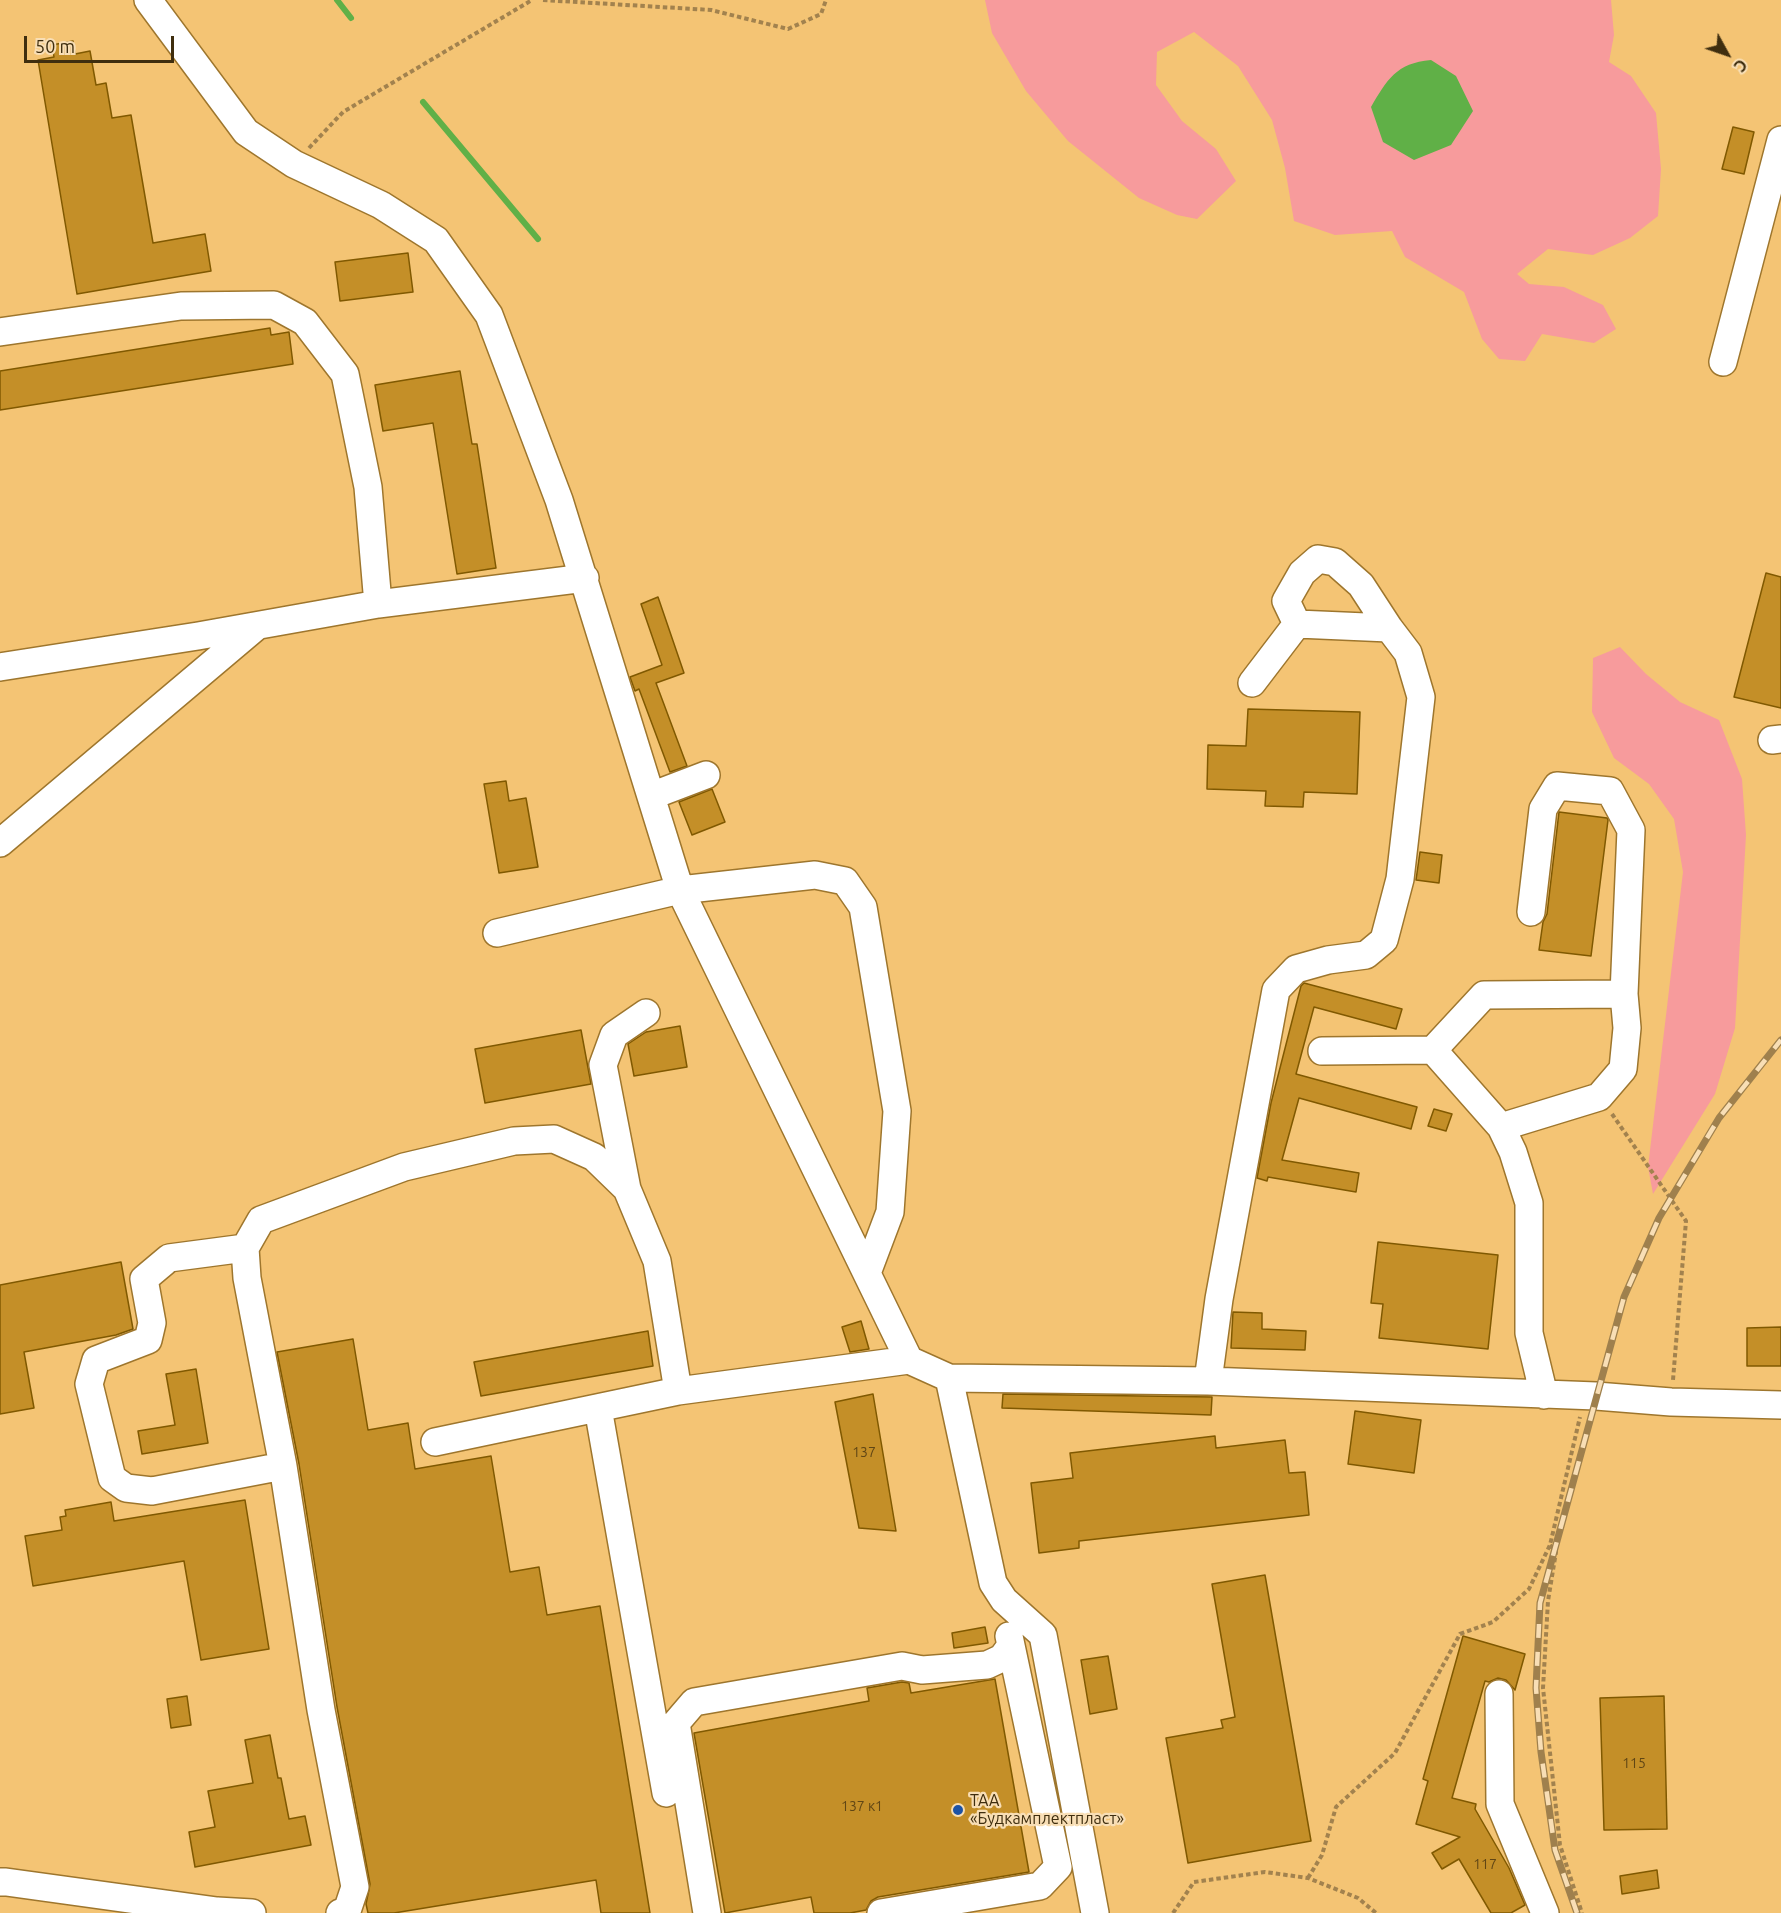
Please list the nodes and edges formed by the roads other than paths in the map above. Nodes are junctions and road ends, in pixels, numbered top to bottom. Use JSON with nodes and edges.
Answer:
{"nodes":[{"id":1,"x":148,"y":0,"type":"edge"},
{"id":2,"x":1781,"y":140,"type":"edge"},
{"id":3,"x":0,"y":332,"type":"edge"},
{"id":4,"x":1723,"y":362,"type":"dead end"},
{"id":5,"x":585,"y":578,"type":"junction"},
{"id":6,"x":378,"y":604,"type":"junction"},
{"id":7,"x":1297,"y":624,"type":"junction"},
{"id":8,"x":257,"y":625,"type":"junction"},
{"id":9,"x":1389,"y":628,"type":"junction"},
{"id":10,"x":0,"y":667,"type":"edge"},
{"id":11,"x":1252,"y":683,"type":"dead end"},
{"id":12,"x":706,"y":775,"type":"dead end"},
{"id":13,"x":651,"y":796,"type":"junction"},
{"id":14,"x":0,"y":843,"type":"edge"},
{"id":15,"x":680,"y":890,"type":"junction"},
{"id":16,"x":1531,"y":912,"type":"dead end"},
{"id":17,"x":497,"y":933,"type":"dead end"},
{"id":18,"x":1624,"y":994,"type":"junction"},
{"id":19,"x":646,"y":1013,"type":"dead end"},
{"id":20,"x":1433,"y":1050,"type":"junction"},
{"id":21,"x":1322,"y":1051,"type":"dead end"},
{"id":22,"x":1501,"y":1127,"type":"junction"},
{"id":23,"x":627,"y":1189,"type":"junction"},
{"id":24,"x":245,"y":1248,"type":"junction"},
{"id":25,"x":867,"y":1273,"type":"junction"},
{"id":26,"x":909,"y":1360,"type":"junction"},
{"id":27,"x":949,"y":1378,"type":"junction"},
{"id":28,"x":1208,"y":1381,"type":"junction"},
{"id":29,"x":678,"y":1391,"type":"junction"},
{"id":30,"x":1544,"y":1395,"type":"junction"},
{"id":31,"x":1781,"y":1406,"type":"edge"},
{"id":32,"x":598,"y":1408,"type":"junction"},
{"id":33,"x":435,"y":1442,"type":"dead end"},
{"id":34,"x":283,"y":1466,"type":"junction"},
{"id":35,"x":1004,"y":1600,"type":"junction"},
{"id":36,"x":1010,"y":1647,"type":"junction"},
{"id":37,"x":1499,"y":1694,"type":"dead end"},
{"id":38,"x":666,"y":1793,"type":"dead end"},
{"id":39,"x":0,"y":1882,"type":"edge"},
{"id":40,"x":252,"y":1913,"type":"edge"},
{"id":41,"x":340,"y":1913,"type":"edge"},
{"id":42,"x":707,"y":1913,"type":"edge"},
{"id":43,"x":881,"y":1913,"type":"edge"},
{"id":44,"x":1095,"y":1913,"type":"edge"},
{"id":45,"x":1545,"y":1913,"type":"edge"}],
"edges":[{"from":1,"to":5,"type":"street"},
{"from":2,"to":4,"type":"street"},
{"from":3,"to":6,"type":"street"},
{"from":5,"to":6,"type":"street"},
{"from":5,"to":13,"type":"street"},
{"from":6,"to":8,"type":"street"},
{"from":7,"to":9,"type":"street"},
{"from":7,"to":9,"type":"street"},
{"from":7,"to":11,"type":"street"},
{"from":8,"to":10,"type":"street"},
{"from":8,"to":14,"type":"street"},
{"from":9,"to":28,"type":"street"},
{"from":12,"to":13,"type":"street"},
{"from":13,"to":15,"type":"street"},
{"from":15,"to":17,"type":"street"},
{"from":15,"to":25,"type":"street"},
{"from":15,"to":25,"type":"street"},
{"from":16,"to":18,"type":"street"},
{"from":18,"to":20,"type":"street"},
{"from":18,"to":22,"type":"street"},
{"from":19,"to":23,"type":"street"},
{"from":20,"to":21,"type":"street"},
{"from":20,"to":22,"type":"street"},
{"from":22,"to":30,"type":"street"},
{"from":23,"to":24,"type":"street"},
{"from":23,"to":29,"type":"street"},
{"from":24,"to":34,"type":"street"},
{"from":24,"to":34,"type":"street"},
{"from":25,"to":26,"type":"street"},
{"from":26,"to":27,"type":"street"},
{"from":26,"to":29,"type":"street"},
{"from":27,"to":28,"type":"street"},
{"from":27,"to":35,"type":"street"},
{"from":28,"to":30,"type":"street"},
{"from":29,"to":32,"type":"street"},
{"from":30,"to":31,"type":"street"},
{"from":32,"to":33,"type":"street"},
{"from":32,"to":38,"type":"street"},
{"from":34,"to":41,"type":"street"},
{"from":35,"to":36,"type":"street"},
{"from":35,"to":44,"type":"street"},
{"from":36,"to":42,"type":"street"},
{"from":36,"to":43,"type":"street"},
{"from":37,"to":45,"type":"street"},
{"from":39,"to":40,"type":"street"}]}
